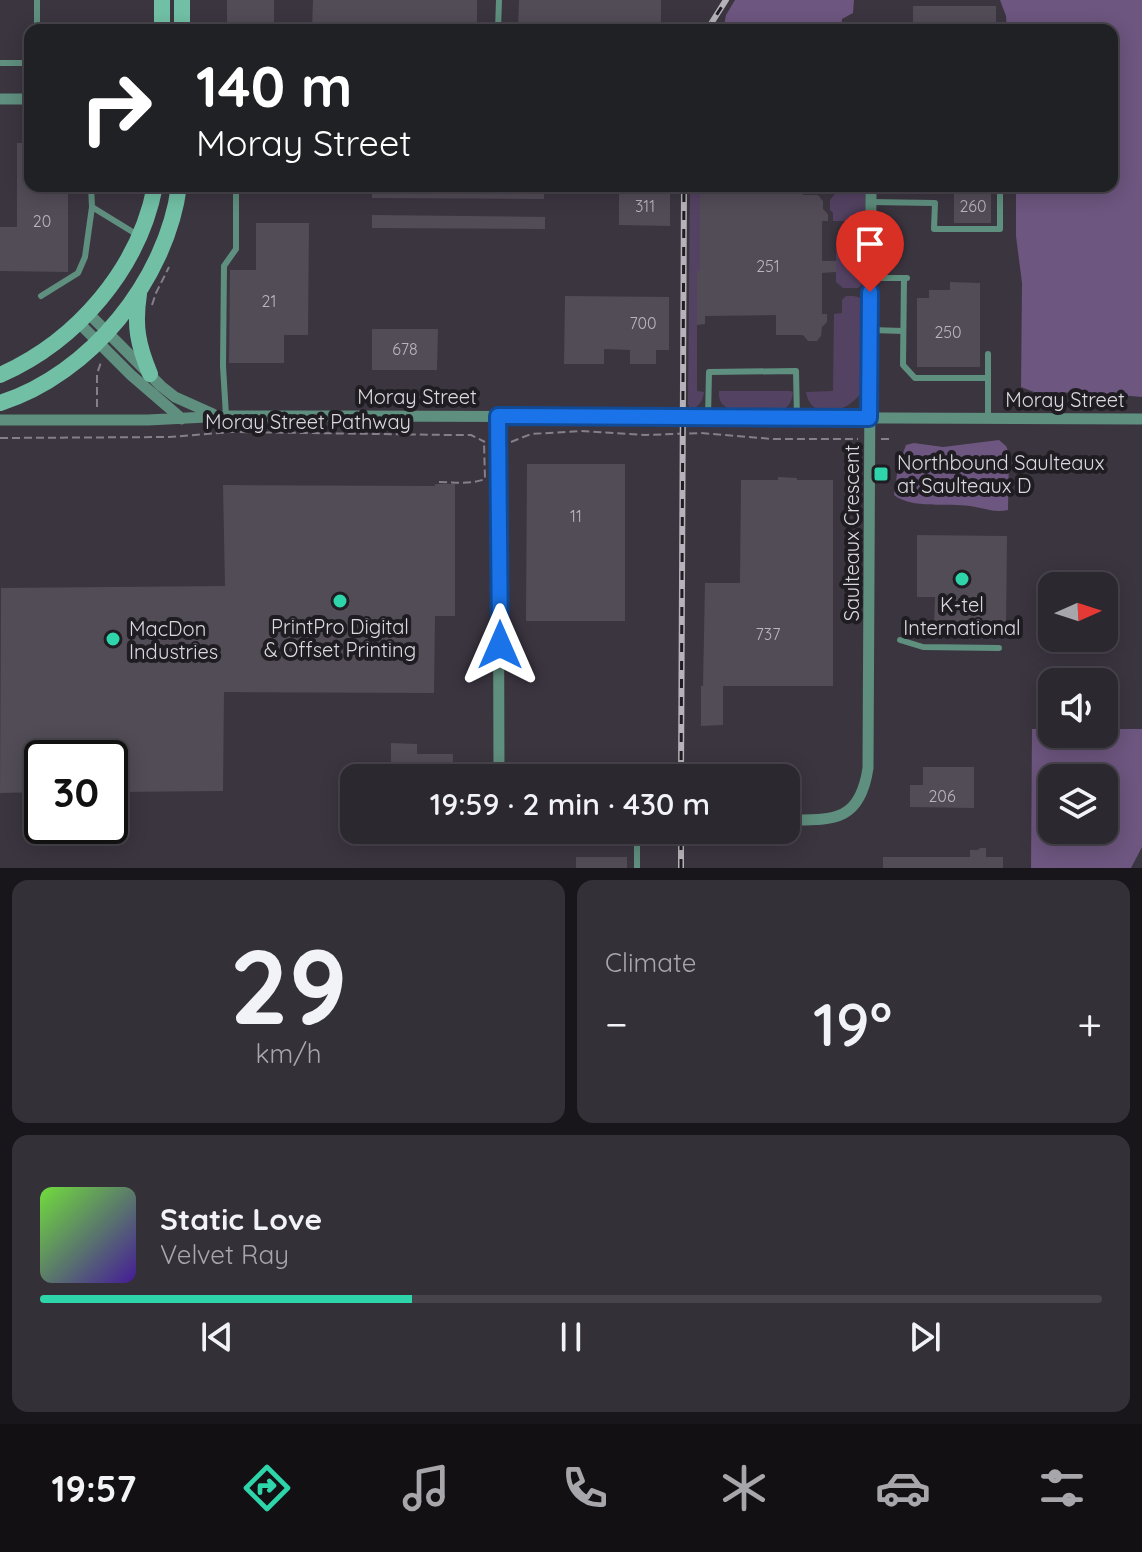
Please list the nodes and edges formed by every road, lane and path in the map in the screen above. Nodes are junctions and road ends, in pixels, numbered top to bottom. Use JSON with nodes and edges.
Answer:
{"nodes":[{"id":1,"x":37,"y":0,"type":"edge"},
{"id":2,"x":162,"y":0,"type":"edge"},
{"id":3,"x":182,"y":0,"type":"edge"},
{"id":4,"x":499,"y":0,"type":"edge"},
{"id":5,"x":37,"y":24,"type":"edge"},
{"id":6,"x":162,"y":24,"type":"edge"},
{"id":7,"x":182,"y":24,"type":"edge"},
{"id":8,"x":498,"y":24,"type":"edge"},
{"id":9,"x":0,"y":63,"type":"edge"},
{"id":10,"x":24,"y":63,"type":"edge"},
{"id":11,"x":0,"y":99,"type":"edge"},
{"id":12,"x":24,"y":99,"type":"edge"},
{"id":13,"x":91,"y":192,"type":"edge"},
{"id":14,"x":153,"y":192,"type":"edge"},
{"id":15,"x":178,"y":192,"type":"edge"},
{"id":16,"x":236,"y":192,"type":"edge"},
{"id":17,"x":871,"y":192,"type":"edge"},
{"id":18,"x":1000,"y":192,"type":"edge"},
{"id":19,"x":871,"y":202,"type":"junction"},
{"id":20,"x":92,"y":207,"type":"junction"},
{"id":21,"x":140,"y":236,"type":"junction"},
{"id":22,"x":871,"y":278,"type":"junction"},
{"id":23,"x":139,"y":292,"type":"junction"},
{"id":24,"x":41,"y":296,"type":"dead end"},
{"id":25,"x":83,"y":317,"type":"junction"},
{"id":26,"x":870,"y":330,"type":"junction"},
{"id":27,"x":903,"y":331,"type":"junction"},
{"id":28,"x":102,"y":337,"type":"junction"},
{"id":29,"x":988,"y":354,"type":"dead end"},
{"id":30,"x":150,"y":374,"type":"junction"},
{"id":31,"x":0,"y":375,"type":"edge"},
{"id":32,"x":988,"y":378,"type":"junction"},
{"id":33,"x":0,"y":403,"type":"edge"},
{"id":34,"x":222,"y":416,"type":"junction"},
{"id":35,"x":498,"y":416,"type":"junction"},
{"id":36,"x":708,"y":418,"type":"junction"},
{"id":37,"x":797,"y":418,"type":"junction"},
{"id":38,"x":869,"y":418,"type":"junction"},
{"id":39,"x":988,"y":418,"type":"junction"},
{"id":40,"x":182,"y":419,"type":"junction"},
{"id":41,"x":1142,"y":419,"type":"edge"},
{"id":42,"x":0,"y":420,"type":"edge"},
{"id":43,"x":0,"y":438,"type":"edge"},
{"id":44,"x":852,"y":439,"type":"dead end"},
{"id":45,"x":498,"y":442,"type":"junction"},
{"id":46,"x":439,"y":482,"type":"dead end"},
{"id":47,"x":900,"y":640,"type":"dead end"},
{"id":48,"x":999,"y":648,"type":"dead end"},
{"id":49,"x":499,"y":764,"type":"edge"},
{"id":50,"x":800,"y":819,"type":"edge"},
{"id":51,"x":637,"y":844,"type":"edge"},
{"id":52,"x":637,"y":868,"type":"edge"}],
"edges":[{"from":1,"to":5,"type":"lane"},
{"from":2,"to":6,"type":"street"},
{"from":3,"to":7,"type":"street"},
{"from":4,"to":8,"type":"lane"},
{"from":9,"to":10,"type":"lane"},
{"from":11,"to":12,"type":"street"},
{"from":13,"to":20,"type":"lane"},
{"from":14,"to":21,"type":"street"},
{"from":15,"to":23,"type":"street"},
{"from":16,"to":34,"type":"lane"},
{"from":17,"to":19,"type":"street","name":"Saulteaux Crescent"},
{"from":18,"to":19,"type":"lane"},
{"from":19,"to":22,"type":"street","name":"Saulteaux Crescent"},
{"from":20,"to":21,"type":"lane"},
{"from":20,"to":24,"type":"lane"},
{"from":21,"to":25,"type":"street"},
{"from":22,"to":26,"type":"street","name":"Saulteaux Crescent"},
{"from":22,"to":27,"type":"lane"},
{"from":23,"to":28,"type":"street"},
{"from":23,"to":30,"type":"street"},
{"from":25,"to":28,"type":"street","name":"Moray Street"},
{"from":25,"to":31,"type":"street"},
{"from":26,"to":27,"type":"lane"},
{"from":26,"to":38,"type":"street","name":"Saulteaux Crescent"},
{"from":27,"to":32,"type":"lane"},
{"from":28,"to":30,"type":"street","name":"Moray Street"},
{"from":28,"to":33,"type":"street"},
{"from":28,"to":40,"type":"street","name":"Moray Street"},
{"from":29,"to":32,"type":"lane"},
{"from":30,"to":34,"type":"street","name":"Moray Street"},
{"from":32,"to":39,"type":"lane"},
{"from":34,"to":35,"type":"street","name":"Moray Street"},
{"from":34,"to":40,"type":"street","name":"Moray Street"},
{"from":35,"to":36,"type":"street","name":"Moray Street"},
{"from":35,"to":45,"type":"street"},
{"from":36,"to":37,"type":"street","name":"Moray Street"},
{"from":36,"to":37,"type":"lane"},
{"from":37,"to":38,"type":"street","name":"Moray Street"},
{"from":38,"to":39,"type":"street","name":"Moray Street"},
{"from":38,"to":50,"type":"street","name":"Saulteaux Crescent"},
{"from":39,"to":41,"type":"street","name":"Moray Street"},
{"from":40,"to":42,"type":"street","name":"Moray Street"},
{"from":43,"to":46,"type":"path","name":"Moray Street Pathway"},
{"from":44,"to":45,"type":"path"},
{"from":45,"to":49,"type":"street"},
{"from":47,"to":48,"type":"lane"},
{"from":51,"to":52,"type":"lane"}]}
